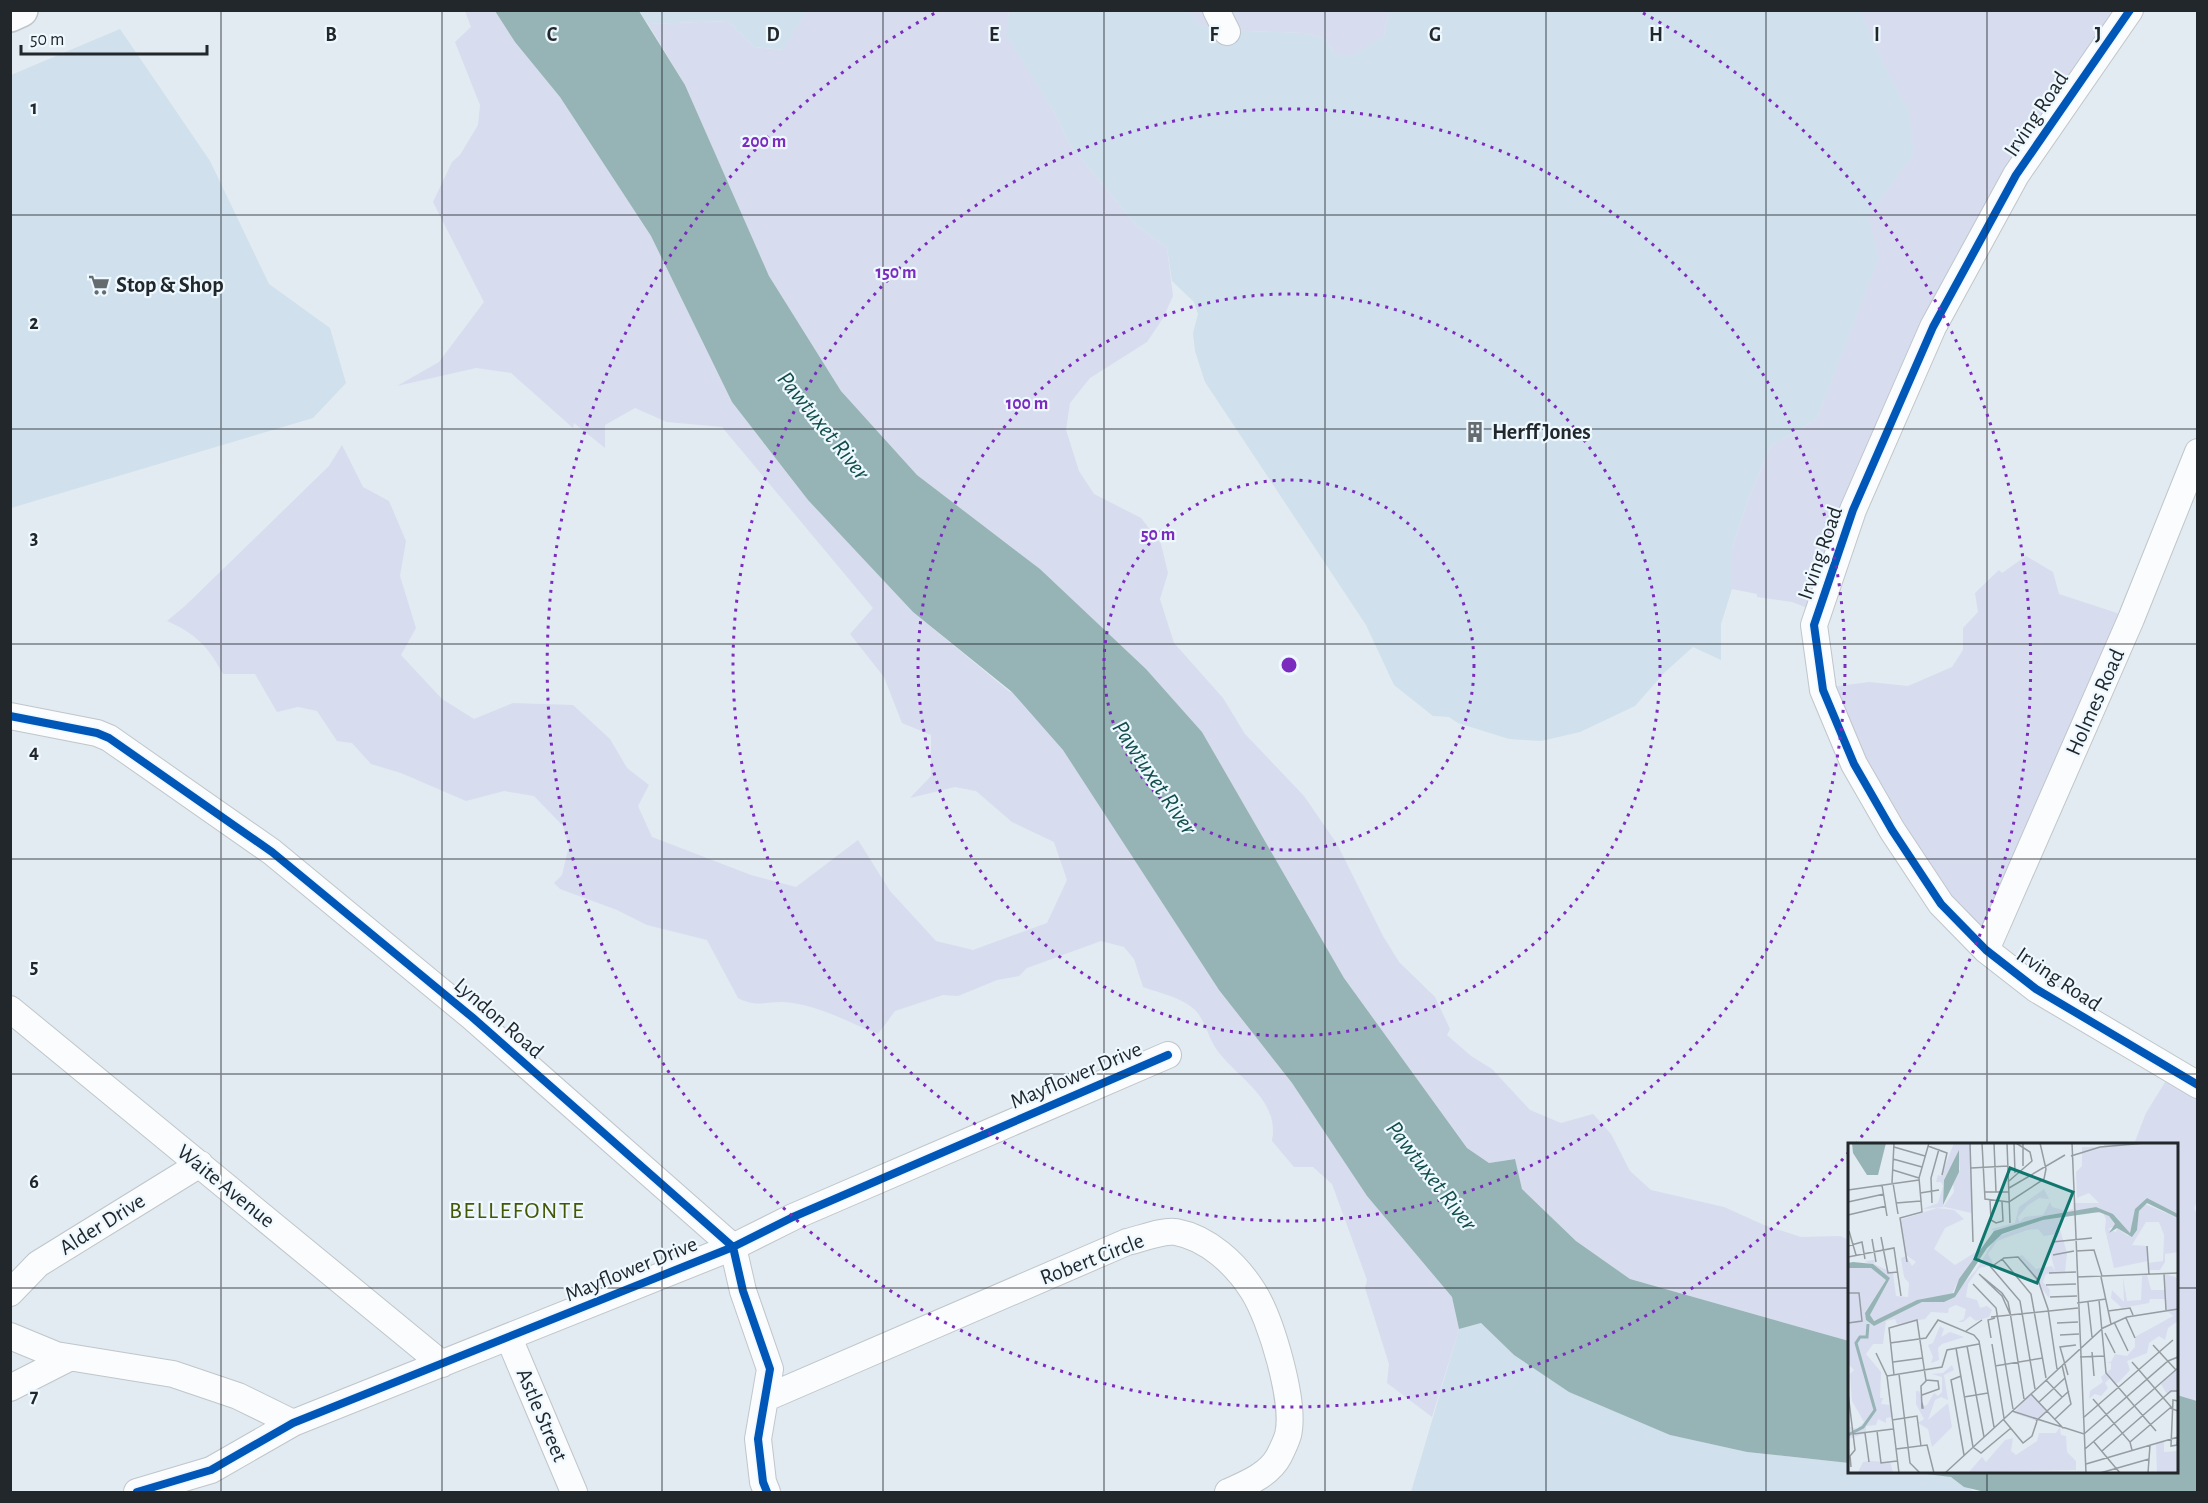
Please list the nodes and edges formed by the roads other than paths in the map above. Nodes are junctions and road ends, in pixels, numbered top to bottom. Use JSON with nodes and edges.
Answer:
{"nodes":[{"id":1,"x":21,"y":10,"type":"edge"},
{"id":2,"x":2130,"y":10,"type":"edge"},
{"id":3,"x":10,"y":15,"type":"edge"},
{"id":4,"x":2198,"y":452,"type":"edge"},
{"id":5,"x":10,"y":716,"type":"edge"},
{"id":6,"x":1986,"y":950,"type":"junction"},
{"id":7,"x":10,"y":1009,"type":"edge"},
{"id":8,"x":1168,"y":1054,"type":"dead end"},
{"id":9,"x":2198,"y":1085,"type":"edge"},
{"id":10,"x":200,"y":1164,"type":"junction"},
{"id":11,"x":734,"y":1247,"type":"junction"},
{"id":12,"x":10,"y":1293,"type":"edge"},
{"id":13,"x":10,"y":1336,"type":"edge"},
{"id":14,"x":509,"y":1338,"type":"junction"},
{"id":15,"x":69,"y":1358,"type":"junction"},
{"id":16,"x":442,"y":1364,"type":"junction"},
{"id":17,"x":10,"y":1388,"type":"edge"},
{"id":18,"x":766,"y":1398,"type":"junction"},
{"id":19,"x":293,"y":1424,"type":"junction"},
{"id":20,"x":211,"y":1470,"type":"junction"},
{"id":21,"x":137,"y":1492,"type":"edge"},
{"id":22,"x":192,"y":1492,"type":"edge"},
{"id":23,"x":574,"y":1492,"type":"edge"},
{"id":24,"x":767,"y":1492,"type":"edge"},
{"id":25,"x":1228,"y":1492,"type":"edge"}],
"edges":[{"from":1,"to":3,"type":"main road"},
{"from":2,"to":6,"type":"street","name":"Irving Road"},
{"from":4,"to":6,"type":"street","name":"Holmes Road"},
{"from":5,"to":11,"type":"street","name":"Lyndon Road"},
{"from":6,"to":9,"type":"street","name":"Irving Road"},
{"from":7,"to":10,"type":"street","name":"Waite Avenue"},
{"from":8,"to":11,"type":"street","name":"Mayflower Drive"},
{"from":10,"to":12,"type":"street","name":"Alder Drive"},
{"from":10,"to":16,"type":"street","name":"Waite Avenue"},
{"from":11,"to":14,"type":"street","name":"Mayflower Drive"},
{"from":11,"to":18,"type":"street"},
{"from":13,"to":15,"type":"street"},
{"from":14,"to":16,"type":"street","name":"Mayflower Drive"},
{"from":14,"to":23,"type":"street","name":"Astle Street"},
{"from":15,"to":17,"type":"street"},
{"from":15,"to":19,"type":"street"},
{"from":16,"to":19,"type":"street","name":"Mayflower Drive"},
{"from":18,"to":24,"type":"street"},
{"from":18,"to":25,"type":"street","name":"Robert Circle"},
{"from":19,"to":20,"type":"street","name":"Mayflower Drive"},
{"from":20,"to":21,"type":"street","name":"Mayflower Drive"},
{"from":20,"to":22,"type":"street","name":"Mayflower Drive"}]}
